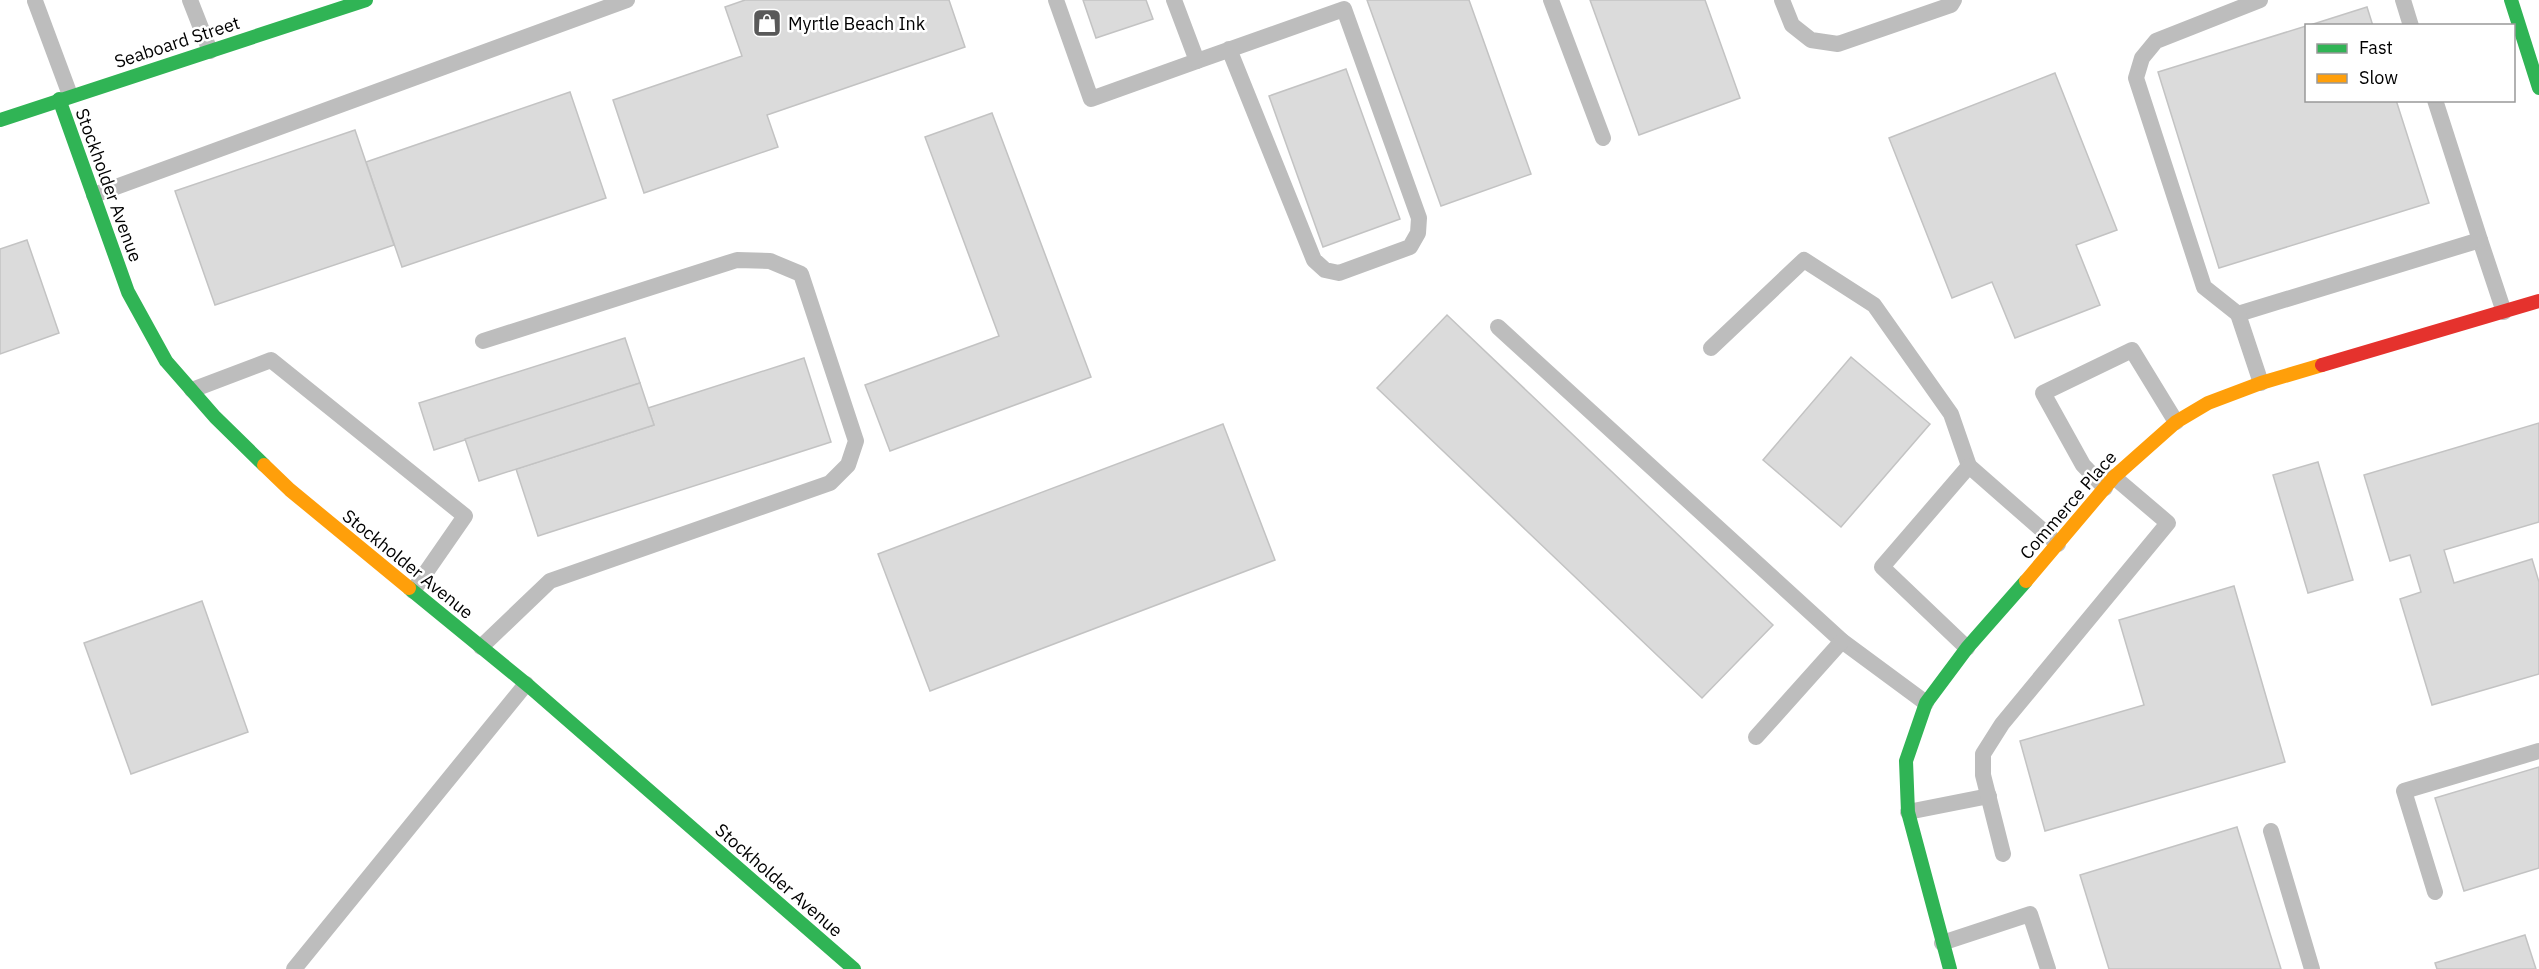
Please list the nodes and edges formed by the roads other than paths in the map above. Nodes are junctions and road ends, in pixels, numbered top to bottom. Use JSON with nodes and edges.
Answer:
{"nodes":[{"id":1,"x":190,"y":0,"type":"edge"},
{"id":2,"x":366,"y":0,"type":"edge"},
{"id":3,"x":627,"y":0,"type":"edge"},
{"id":4,"x":1056,"y":0,"type":"edge"},
{"id":5,"x":1174,"y":0,"type":"edge"},
{"id":6,"x":1551,"y":0,"type":"edge"},
{"id":7,"x":1782,"y":0,"type":"edge"},
{"id":8,"x":1954,"y":0,"type":"edge"},
{"id":9,"x":2260,"y":0,"type":"edge"},
{"id":10,"x":2403,"y":0,"type":"edge"},
{"id":11,"x":2511,"y":0,"type":"edge"},
{"id":12,"x":34,"y":1,"type":"edge"},
{"id":13,"x":2410,"y":24,"type":"edge"},
{"id":14,"x":1229,"y":49,"type":"junction"},
{"id":15,"x":210,"y":51,"type":"junction"},
{"id":16,"x":1197,"y":61,"type":"junction"},
{"id":17,"x":2539,"y":88,"type":"edge"},
{"id":18,"x":65,"y":97,"type":"junction"},
{"id":19,"x":2436,"y":102,"type":"edge"},
{"id":20,"x":0,"y":120,"type":"edge"},
{"id":21,"x":1603,"y":138,"type":"dead end"},
{"id":22,"x":94,"y":195,"type":"junction"},
{"id":23,"x":2480,"y":240,"type":"junction"},
{"id":24,"x":2539,"y":301,"type":"edge"},
{"id":25,"x":2504,"y":312,"type":"junction"},
{"id":26,"x":2238,"y":314,"type":"junction"},
{"id":27,"x":1498,"y":327,"type":"dead end"},
{"id":28,"x":483,"y":341,"type":"dead end"},
{"id":29,"x":1711,"y":348,"type":"dead end"},
{"id":30,"x":2261,"y":383,"type":"junction"},
{"id":31,"x":192,"y":390,"type":"junction"},
{"id":32,"x":2176,"y":422,"type":"junction"},
{"id":33,"x":1969,"y":466,"type":"junction"},
{"id":34,"x":2110,"y":482,"type":"junction"},
{"id":35,"x":2058,"y":544,"type":"junction"},
{"id":36,"x":413,"y":591,"type":"junction"},
{"id":37,"x":1842,"y":641,"type":"junction"},
{"id":38,"x":481,"y":647,"type":"junction"},
{"id":39,"x":1967,"y":648,"type":"junction"},
{"id":40,"x":526,"y":684,"type":"junction"},
{"id":41,"x":1926,"y":703,"type":"junction"},
{"id":42,"x":1756,"y":737,"type":"dead end"},
{"id":43,"x":2539,"y":751,"type":"edge"},
{"id":44,"x":1989,"y":796,"type":"junction"},
{"id":45,"x":1908,"y":812,"type":"junction"},
{"id":46,"x":2271,"y":831,"type":"dead end"},
{"id":47,"x":2003,"y":854,"type":"dead end"},
{"id":48,"x":2435,"y":892,"type":"dead end"},
{"id":49,"x":1942,"y":943,"type":"junction"},
{"id":50,"x":294,"y":969,"type":"edge"},
{"id":51,"x":854,"y":969,"type":"edge"},
{"id":52,"x":1950,"y":969,"type":"edge"},
{"id":53,"x":2048,"y":969,"type":"edge"},
{"id":54,"x":2313,"y":969,"type":"edge"}],
"edges":[{"from":1,"to":15,"type":"lane"},
{"from":2,"to":15,"type":"street","name":"Seaboard Street"},
{"from":3,"to":22,"type":"lane"},
{"from":4,"to":16,"type":"lane"},
{"from":5,"to":16,"type":"lane"},
{"from":6,"to":21,"type":"lane"},
{"from":7,"to":8,"type":"lane"},
{"from":9,"to":26,"type":"lane"},
{"from":10,"to":13,"type":"lane"},
{"from":11,"to":17,"type":"street"},
{"from":12,"to":18,"type":"lane"},
{"from":14,"to":14,"type":"lane"},
{"from":14,"to":16,"type":"lane"},
{"from":15,"to":18,"type":"street","name":"Seaboard Street"},
{"from":18,"to":20,"type":"street","name":"Seaboard Street"},
{"from":18,"to":22,"type":"street","name":"Stockholder Avenue"},
{"from":19,"to":23,"type":"lane"},
{"from":22,"to":31,"type":"street","name":"Stockholder Avenue"},
{"from":23,"to":25,"type":"lane"},
{"from":23,"to":26,"type":"lane"},
{"from":24,"to":25,"type":"street","name":"Commerce Place"},
{"from":25,"to":30,"type":"street","name":"Commerce Place"},
{"from":26,"to":30,"type":"lane"},
{"from":27,"to":37,"type":"lane"},
{"from":28,"to":38,"type":"lane"},
{"from":29,"to":33,"type":"lane"},
{"from":30,"to":32,"type":"street","name":"Commerce Place"},
{"from":31,"to":36,"type":"street","name":"Stockholder Avenue"},
{"from":31,"to":36,"type":"lane"},
{"from":32,"to":34,"type":"street","name":"Commerce Place"},
{"from":32,"to":34,"type":"lane"},
{"from":33,"to":35,"type":"lane"},
{"from":33,"to":39,"type":"lane"},
{"from":34,"to":35,"type":"street","name":"Commerce Place"},
{"from":34,"to":44,"type":"lane"},
{"from":35,"to":39,"type":"street","name":"Commerce Place"},
{"from":36,"to":38,"type":"street","name":"Stockholder Avenue"},
{"from":37,"to":41,"type":"lane"},
{"from":37,"to":42,"type":"lane"},
{"from":38,"to":40,"type":"street","name":"Stockholder Avenue"},
{"from":39,"to":41,"type":"street","name":"Commerce Place"},
{"from":40,"to":50,"type":"lane"},
{"from":40,"to":51,"type":"street","name":"Stockholder Avenue"},
{"from":41,"to":45,"type":"street","name":"Commerce Place"},
{"from":43,"to":48,"type":"lane"},
{"from":44,"to":45,"type":"lane"},
{"from":44,"to":47,"type":"lane"},
{"from":45,"to":49,"type":"street","name":"Commerce Place"},
{"from":46,"to":54,"type":"lane"},
{"from":49,"to":52,"type":"street","name":"Commerce Place"},
{"from":49,"to":53,"type":"lane"}]}
